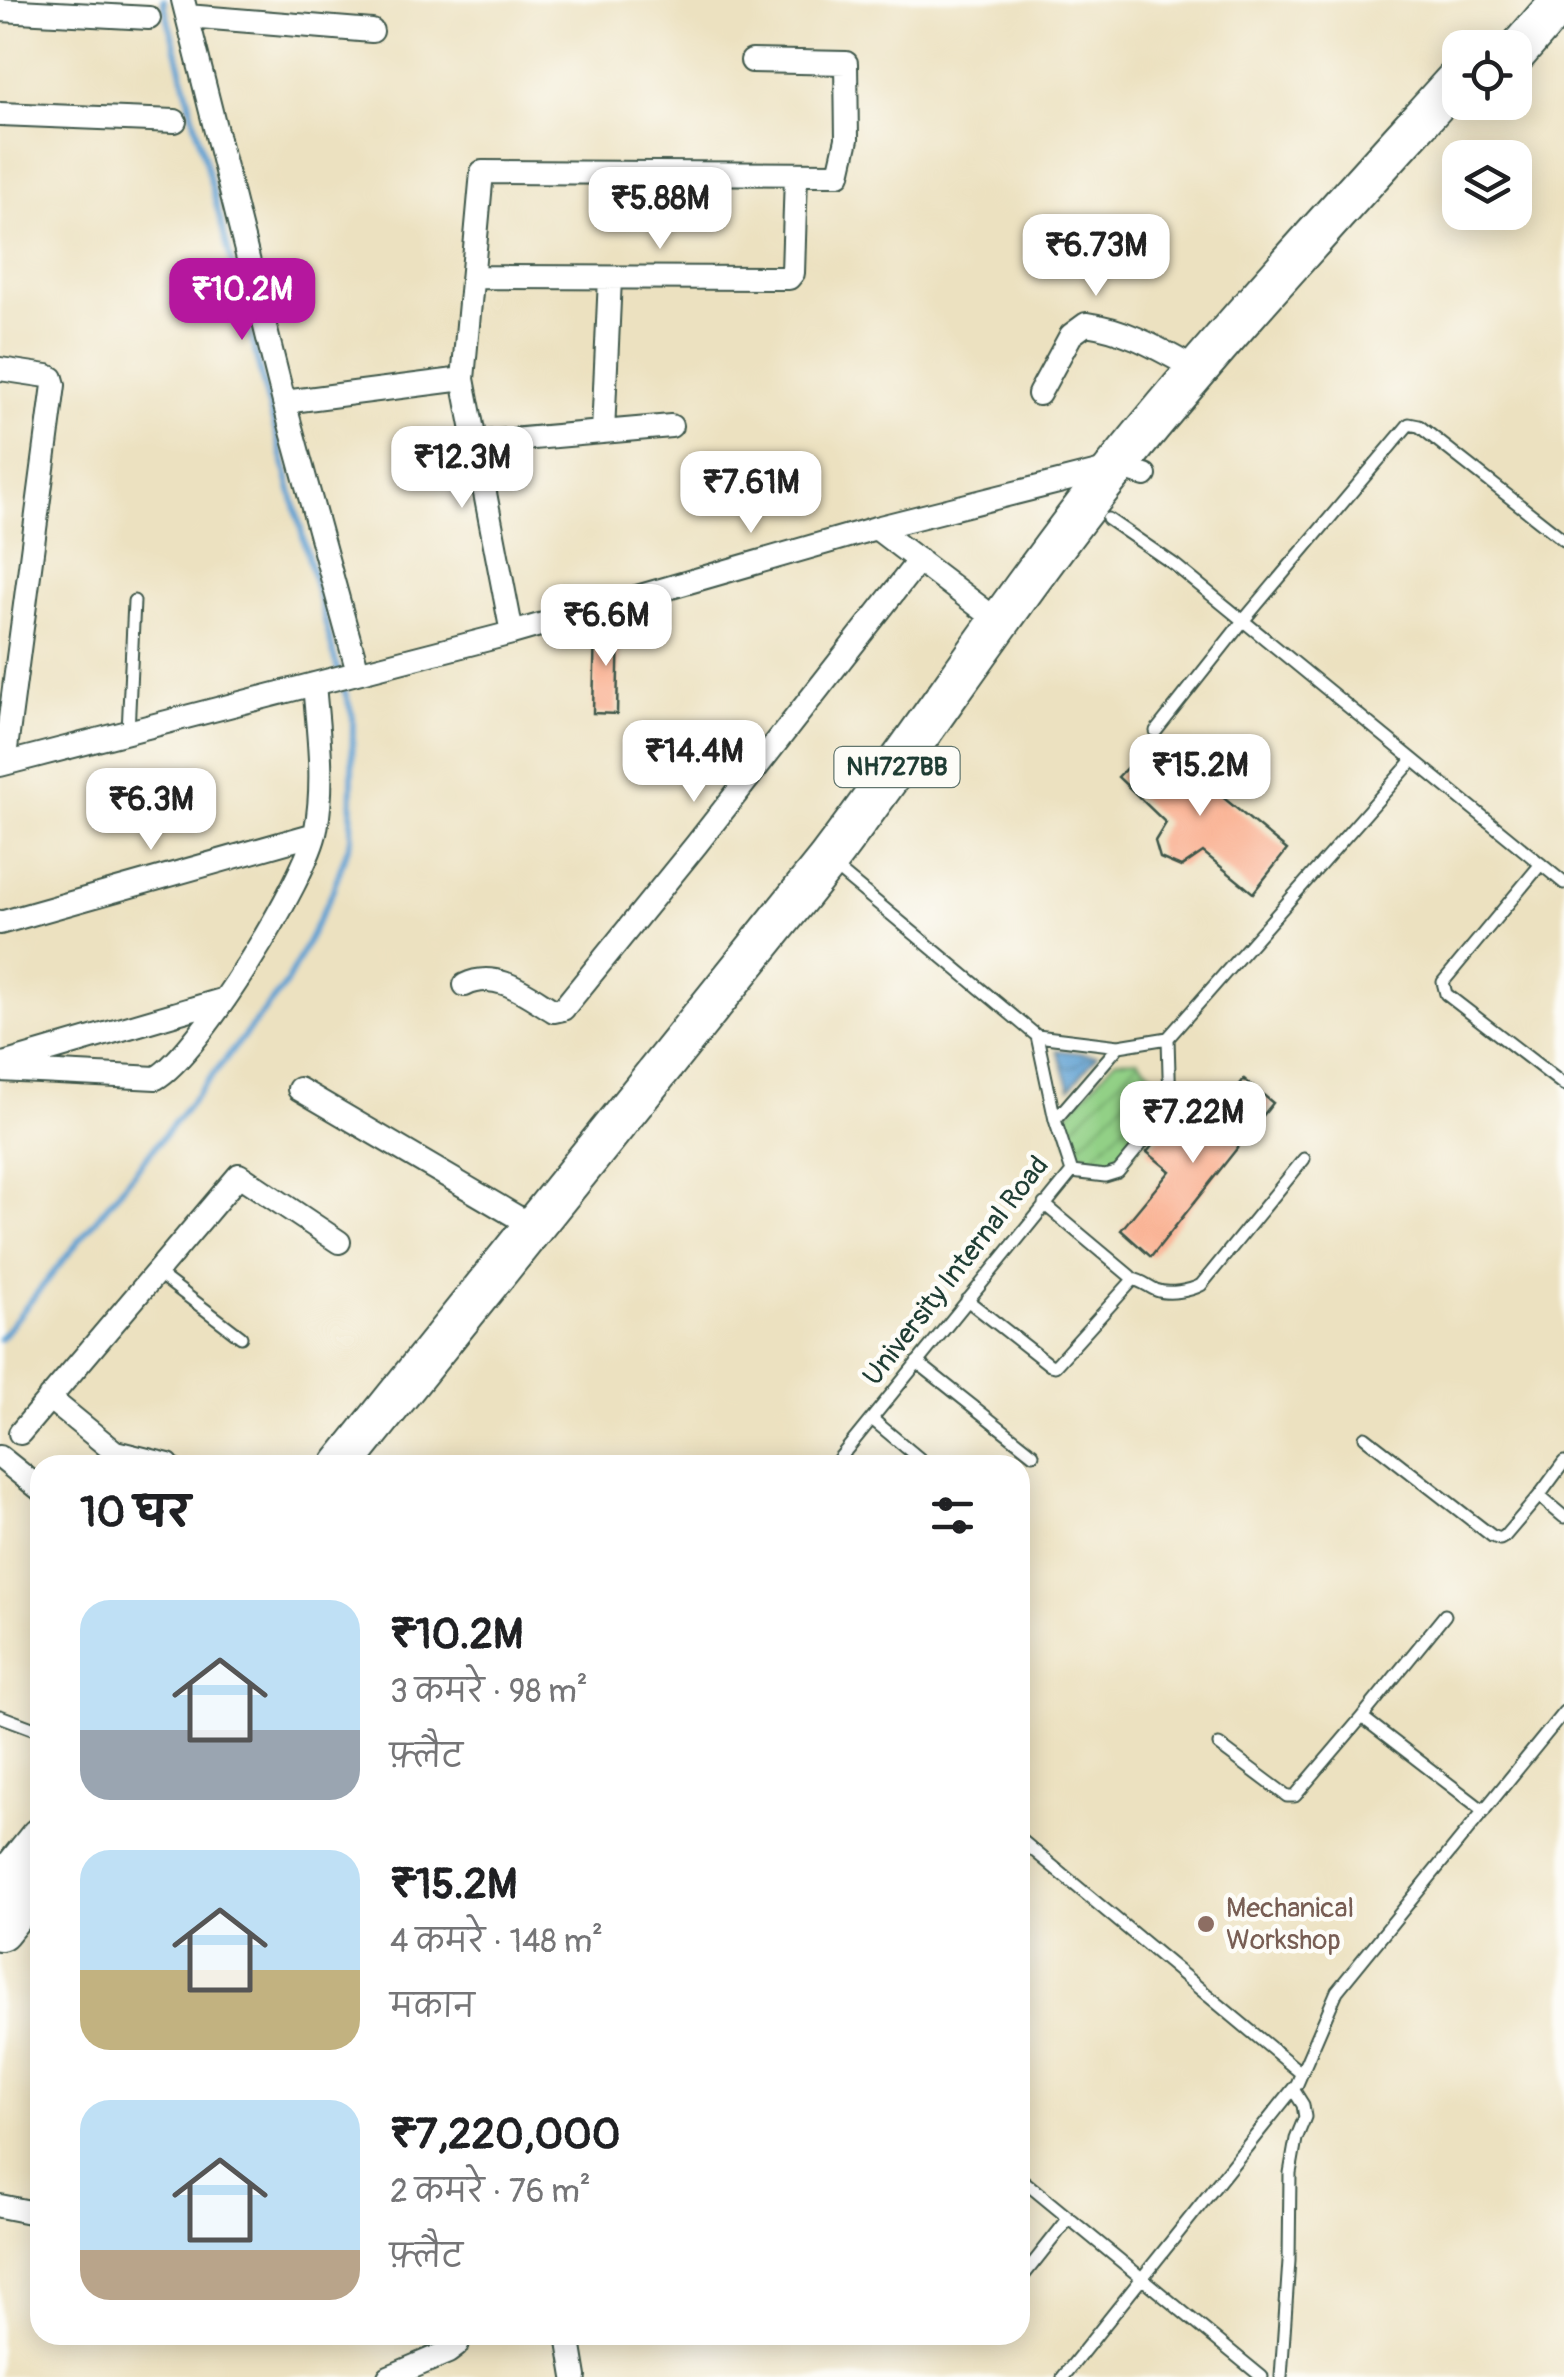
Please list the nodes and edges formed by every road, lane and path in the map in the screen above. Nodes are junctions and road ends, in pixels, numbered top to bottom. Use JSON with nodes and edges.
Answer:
{"nodes":[{"id":1,"x":185,"y":8,"type":"edge"},
{"id":2,"x":0,"y":10,"type":"edge"},
{"id":3,"x":1550,"y":13,"type":"edge"},
{"id":4,"x":148,"y":18,"type":"dead end"},
{"id":5,"x":1519,"y":30,"type":"edge"},
{"id":6,"x":372,"y":31,"type":"dead end"},
{"id":7,"x":1532,"y":34,"type":"edge"},
{"id":8,"x":752,"y":61,"type":"dead end"},
{"id":9,"x":1442,"y":96,"type":"edge"},
{"id":10,"x":0,"y":114,"type":"edge"},
{"id":11,"x":1456,"y":120,"type":"edge"},
{"id":12,"x":175,"y":122,"type":"dead end"},
{"id":13,"x":796,"y":174,"type":"junction"},
{"id":14,"x":472,"y":277,"type":"junction"},
{"id":15,"x":610,"y":278,"type":"junction"},
{"id":16,"x":0,"y":370,"type":"edge"},
{"id":17,"x":1197,"y":370,"type":"junction"},
{"id":18,"x":464,"y":379,"type":"junction"},
{"id":19,"x":1040,"y":394,"type":"dead end"},
{"id":20,"x":284,"y":402,"type":"junction"},
{"id":21,"x":671,"y":426,"type":"dead end"},
{"id":22,"x":603,"y":432,"type":"junction"},
{"id":23,"x":476,"y":443,"type":"junction"},
{"id":24,"x":1131,"y":471,"type":"junction"},
{"id":25,"x":1108,"y":519,"type":"junction"},
{"id":26,"x":876,"y":528,"type":"junction"},
{"id":27,"x":1564,"y":540,"type":"edge"},
{"id":28,"x":918,"y":560,"type":"junction"},
{"id":29,"x":134,"y":601,"type":"dead end"},
{"id":30,"x":998,"y":620,"type":"junction"},
{"id":31,"x":1244,"y":620,"type":"junction"},
{"id":32,"x":512,"y":633,"type":"junction"},
{"id":33,"x":338,"y":677,"type":"junction"},
{"id":34,"x":1156,"y":731,"type":"dead end"},
{"id":35,"x":128,"y":732,"type":"junction"},
{"id":36,"x":1413,"y":760,"type":"junction"},
{"id":37,"x":2,"y":764,"type":"edge"},
{"id":38,"x":316,"y":834,"type":"junction"},
{"id":39,"x":1541,"y":864,"type":"junction"},
{"id":40,"x":837,"y":870,"type":"junction"},
{"id":41,"x":1564,"y":883,"type":"edge"},
{"id":42,"x":0,"y":923,"type":"edge"},
{"id":43,"x":465,"y":985,"type":"dead end"},
{"id":44,"x":225,"y":999,"type":"junction"},
{"id":45,"x":1036,"y":1036,"type":"junction"},
{"id":46,"x":1168,"y":1038,"type":"junction"},
{"id":47,"x":1118,"y":1046,"type":"junction"},
{"id":48,"x":0,"y":1067,"type":"edge"},
{"id":49,"x":1564,"y":1085,"type":"edge"},
{"id":50,"x":299,"y":1089,"type":"dead end"},
{"id":51,"x":1055,"y":1120,"type":"junction"},
{"id":52,"x":1304,"y":1159,"type":"dead end"},
{"id":53,"x":1072,"y":1172,"type":"junction"},
{"id":54,"x":1044,"y":1204,"type":"junction"},
{"id":55,"x":534,"y":1227,"type":"junction"},
{"id":56,"x":339,"y":1242,"type":"dead end"},
{"id":57,"x":156,"y":1272,"type":"junction"},
{"id":58,"x":1132,"y":1279,"type":"junction"},
{"id":59,"x":967,"y":1300,"type":"junction"},
{"id":60,"x":241,"y":1337,"type":"dead end"},
{"id":61,"x":917,"y":1362,"type":"junction"},
{"id":62,"x":49,"y":1398,"type":"junction"},
{"id":63,"x":872,"y":1419,"type":"junction"},
{"id":64,"x":20,"y":1434,"type":"dead end"},
{"id":65,"x":1364,"y":1437,"type":"dead end"},
{"id":66,"x":1032,"y":1454,"type":"dead end"},
{"id":67,"x":127,"y":1455,"type":"edge"},
{"id":68,"x":350,"y":1455,"type":"edge"},
{"id":69,"x":383,"y":1455,"type":"edge"},
{"id":70,"x":842,"y":1455,"type":"edge"},
{"id":71,"x":915,"y":1455,"type":"edge"},
{"id":72,"x":0,"y":1456,"type":"edge"},
{"id":73,"x":1564,"y":1462,"type":"edge"},
{"id":74,"x":30,"y":1482,"type":"edge"},
{"id":75,"x":1539,"y":1496,"type":"junction"},
{"id":76,"x":1564,"y":1517,"type":"edge"},
{"id":77,"x":1445,"y":1615,"type":"dead end"},
{"id":78,"x":1564,"y":1712,"type":"edge"},
{"id":79,"x":0,"y":1716,"type":"edge"},
{"id":80,"x":1362,"y":1717,"type":"junction"},
{"id":81,"x":30,"y":1727,"type":"edge"},
{"id":82,"x":1220,"y":1744,"type":"dead end"},
{"id":83,"x":1484,"y":1810,"type":"junction"},
{"id":84,"x":1030,"y":1847,"type":"edge"},
{"id":85,"x":30,"y":1850,"type":"edge"},
{"id":86,"x":0,"y":1888,"type":"edge"},
{"id":87,"x":30,"y":1892,"type":"edge"},
{"id":88,"x":0,"y":1930,"type":"edge"},
{"id":89,"x":1301,"y":2073,"type":"junction"},
{"id":90,"x":1293,"y":2089,"type":"junction"},
{"id":91,"x":1030,"y":2186,"type":"edge"},
{"id":92,"x":0,"y":2206,"type":"edge"},
{"id":93,"x":30,"y":2212,"type":"edge"},
{"id":94,"x":1070,"y":2218,"type":"junction"},
{"id":95,"x":1030,"y":2268,"type":"edge"},
{"id":96,"x":1144,"y":2278,"type":"junction"},
{"id":97,"x":457,"y":2345,"type":"edge"},
{"id":98,"x":570,"y":2345,"type":"edge"},
{"id":99,"x":389,"y":2377,"type":"edge"},
{"id":100,"x":575,"y":2377,"type":"edge"},
{"id":101,"x":1063,"y":2377,"type":"edge"},
{"id":102,"x":1262,"y":2377,"type":"edge"},
{"id":103,"x":1281,"y":2377,"type":"edge"}],
"edges":[{"from":1,"to":6,"type":"street"},
{"from":1,"to":20,"type":"street"},
{"from":2,"to":4,"type":"street"},
{"from":3,"to":5,"type":"highway"},
{"from":3,"to":7,"type":"highway"},
{"from":8,"to":13,"type":"street"},
{"from":9,"to":17,"type":"highway","number":"NH727BB"},
{"from":10,"to":12,"type":"street"},
{"from":11,"to":24,"type":"highway","number":"NH727BB"},
{"from":13,"to":14,"type":"street"},
{"from":13,"to":15,"type":"street"},
{"from":14,"to":15,"type":"street"},
{"from":14,"to":18,"type":"street"},
{"from":15,"to":22,"type":"street"},
{"from":16,"to":37,"type":"street"},
{"from":17,"to":19,"type":"street"},
{"from":17,"to":24,"type":"highway","number":"NH727BB"},
{"from":18,"to":20,"type":"street"},
{"from":18,"to":23,"type":"street"},
{"from":20,"to":33,"type":"street"},
{"from":21,"to":22,"type":"street"},
{"from":22,"to":23,"type":"street"},
{"from":23,"to":32,"type":"street"},
{"from":24,"to":25,"type":"highway","number":"NH727BB"},
{"from":24,"to":26,"type":"street"},
{"from":24,"to":30,"type":"highway","number":"NH727BB"},
{"from":25,"to":31,"type":"lane"},
{"from":25,"to":40,"type":"highway","number":"NH727BB"},
{"from":26,"to":28,"type":"street"},
{"from":26,"to":32,"type":"street"},
{"from":27,"to":31,"type":"lane"},
{"from":28,"to":30,"type":"street"},
{"from":28,"to":43,"type":"street"},
{"from":29,"to":35,"type":"lane"},
{"from":30,"to":40,"type":"highway","number":"NH727BB"},
{"from":31,"to":34,"type":"lane"},
{"from":31,"to":36,"type":"lane"},
{"from":32,"to":33,"type":"street"},
{"from":33,"to":35,"type":"street"},
{"from":33,"to":38,"type":"street"},
{"from":35,"to":37,"type":"street"},
{"from":36,"to":39,"type":"lane"},
{"from":36,"to":46,"type":"lane"},
{"from":38,"to":42,"type":"street"},
{"from":38,"to":44,"type":"street"},
{"from":39,"to":41,"type":"lane"},
{"from":39,"to":49,"type":"lane"},
{"from":40,"to":45,"type":"lane"},
{"from":40,"to":55,"type":"highway","number":"NH727BB"},
{"from":40,"to":69,"type":"highway","number":"NH727BB"},
{"from":44,"to":48,"type":"street"},
{"from":44,"to":48,"type":"street"},
{"from":45,"to":47,"type":"lane"},
{"from":45,"to":51,"type":"lane","name":"University Internal Road"},
{"from":46,"to":47,"type":"lane"},
{"from":46,"to":53,"type":"lane"},
{"from":47,"to":51,"type":"lane"},
{"from":50,"to":55,"type":"street"},
{"from":51,"to":53,"type":"lane","name":"University Internal Road"},
{"from":52,"to":58,"type":"lane"},
{"from":53,"to":54,"type":"lane","name":"University Internal Road"},
{"from":54,"to":58,"type":"lane"},
{"from":54,"to":59,"type":"lane","name":"University Internal Road"},
{"from":55,"to":68,"type":"highway","number":"NH727BB"},
{"from":56,"to":57,"type":"street"},
{"from":57,"to":60,"type":"lane"},
{"from":57,"to":62,"type":"street"},
{"from":58,"to":59,"type":"lane"},
{"from":59,"to":61,"type":"lane","name":"University Internal Road"},
{"from":61,"to":63,"type":"lane","name":"University Internal Road"},
{"from":61,"to":66,"type":"lane"},
{"from":62,"to":64,"type":"street"},
{"from":62,"to":67,"type":"street"},
{"from":63,"to":70,"type":"lane","name":"University Internal Road"},
{"from":63,"to":71,"type":"lane"},
{"from":65,"to":75,"type":"lane"},
{"from":72,"to":74,"type":"street"},
{"from":73,"to":75,"type":"lane"},
{"from":75,"to":76,"type":"lane"},
{"from":77,"to":80,"type":"lane"},
{"from":78,"to":83,"type":"lane"},
{"from":79,"to":81,"type":"lane"},
{"from":80,"to":82,"type":"lane"},
{"from":80,"to":83,"type":"lane"},
{"from":83,"to":89,"type":"lane"},
{"from":84,"to":89,"type":"lane"},
{"from":85,"to":86,"type":"highway"},
{"from":87,"to":88,"type":"highway"},
{"from":89,"to":90,"type":"lane"},
{"from":90,"to":96,"type":"lane"},
{"from":90,"to":103,"type":"lane"},
{"from":91,"to":94,"type":"lane"},
{"from":92,"to":93,"type":"street"},
{"from":94,"to":95,"type":"lane"},
{"from":94,"to":96,"type":"lane"},
{"from":96,"to":101,"type":"lane"},
{"from":96,"to":102,"type":"lane"},
{"from":97,"to":99,"type":"street"},
{"from":98,"to":100,"type":"street"}]}
